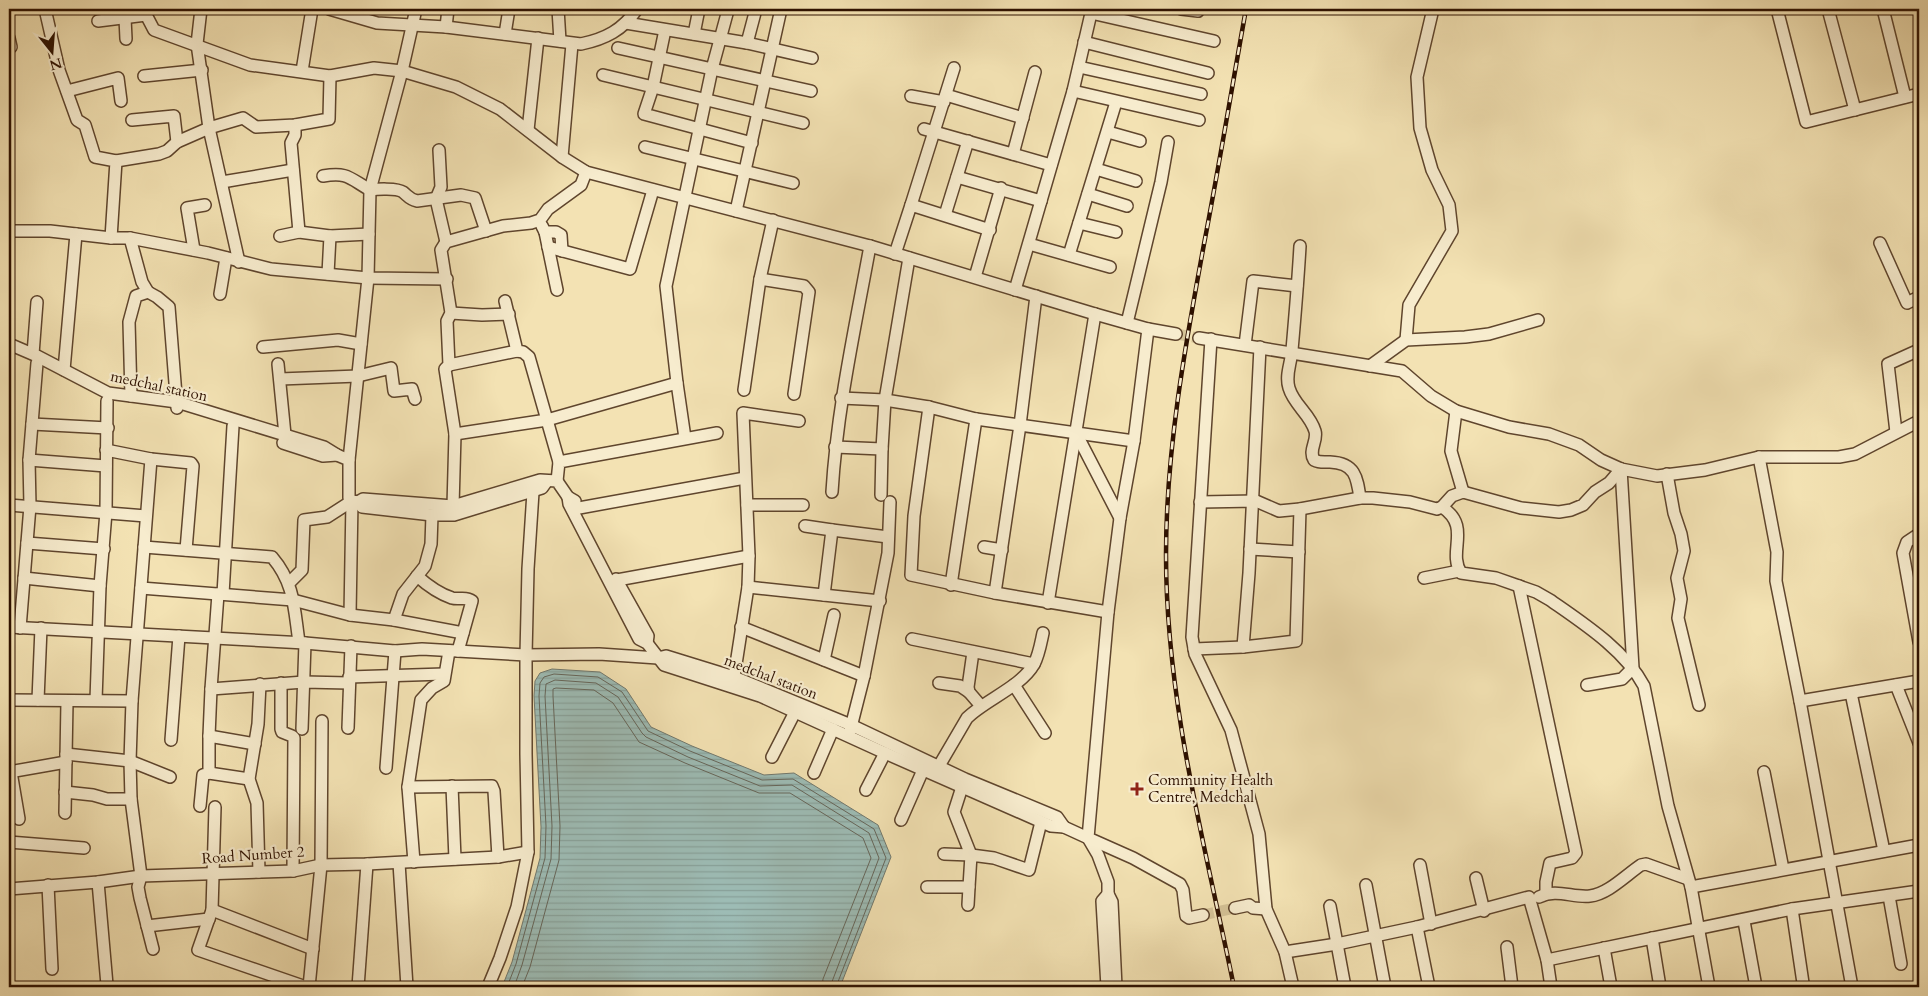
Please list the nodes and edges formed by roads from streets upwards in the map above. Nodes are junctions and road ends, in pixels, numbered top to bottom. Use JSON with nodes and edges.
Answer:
{"nodes":[{"id":1,"x":45,"y":9,"type":"edge"},
{"id":2,"x":201,"y":9,"type":"edge"},
{"id":3,"x":312,"y":9,"type":"edge"},
{"id":4,"x":329,"y":9,"type":"edge"},
{"id":5,"x":416,"y":9,"type":"edge"},
{"id":6,"x":448,"y":9,"type":"edge"},
{"id":7,"x":509,"y":9,"type":"edge"},
{"id":8,"x":558,"y":9,"type":"edge"},
{"id":9,"x":637,"y":9,"type":"edge"},
{"id":10,"x":699,"y":9,"type":"edge"},
{"id":11,"x":756,"y":9,"type":"edge"},
{"id":12,"x":781,"y":9,"type":"edge"},
{"id":13,"x":1181,"y":9,"type":"edge"},
{"id":14,"x":1199,"y":9,"type":"edge"},
{"id":15,"x":1434,"y":9,"type":"edge"},
{"id":16,"x":1778,"y":9,"type":"edge"},
{"id":17,"x":1828,"y":9,"type":"edge"},
{"id":18,"x":1883,"y":9,"type":"edge"},
{"id":19,"x":728,"y":10,"type":"dead end"},
{"id":20,"x":1091,"y":11,"type":"edge"},
{"id":21,"x":145,"y":12,"type":"edge"},
{"id":22,"x":125,"y":18,"type":"junction"},
{"id":23,"x":98,"y":21,"type":"dead end"},
{"id":24,"x":626,"y":23,"type":"junction"},
{"id":25,"x":413,"y":26,"type":"junction"},
{"id":26,"x":446,"y":27,"type":"junction"},
{"id":27,"x":665,"y":30,"type":"junction"},
{"id":28,"x":505,"y":34,"type":"junction"},
{"id":29,"x":694,"y":34,"type":"junction"},
{"id":30,"x":126,"y":38,"type":"dead end"},
{"id":31,"x":538,"y":38,"type":"junction"},
{"id":32,"x":720,"y":38,"type":"junction"},
{"id":33,"x":560,"y":41,"type":"junction"},
{"id":34,"x":1214,"y":41,"type":"dead end"},
{"id":35,"x":1084,"y":42,"type":"junction"},
{"id":36,"x":747,"y":43,"type":"junction"},
{"id":37,"x":197,"y":44,"type":"junction"},
{"id":38,"x":572,"y":44,"type":"junction"},
{"id":39,"x":618,"y":48,"type":"dead end"},
{"id":40,"x":772,"y":49,"type":"junction"},
{"id":41,"x":660,"y":57,"type":"junction"},
{"id":42,"x":812,"y":58,"type":"dead end"},
{"id":43,"x":1079,"y":67,"type":"junction"},
{"id":44,"x":954,"y":68,"type":"dead end"},
{"id":45,"x":712,"y":69,"type":"junction"},
{"id":46,"x":202,"y":70,"type":"junction"},
{"id":47,"x":302,"y":71,"type":"junction"},
{"id":48,"x":402,"y":72,"type":"junction"},
{"id":49,"x":1035,"y":72,"type":"dead end"},
{"id":50,"x":1208,"y":73,"type":"dead end"},
{"id":51,"x":603,"y":75,"type":"dead end"},
{"id":52,"x":144,"y":76,"type":"dead end"},
{"id":53,"x":330,"y":76,"type":"junction"},
{"id":54,"x":765,"y":81,"type":"junction"},
{"id":55,"x":653,"y":86,"type":"junction"},
{"id":56,"x":67,"y":91,"type":"junction"},
{"id":57,"x":811,"y":91,"type":"dead end"},
{"id":58,"x":1073,"y":91,"type":"junction"},
{"id":59,"x":1201,"y":94,"type":"dead end"},
{"id":60,"x":1919,"y":94,"type":"edge"},
{"id":61,"x":911,"y":96,"type":"dead end"},
{"id":62,"x":1906,"y":97,"type":"junction"},
{"id":63,"x":706,"y":99,"type":"junction"},
{"id":64,"x":945,"y":99,"type":"junction"},
{"id":65,"x":121,"y":101,"type":"dead end"},
{"id":66,"x":1116,"y":102,"type":"junction"},
{"id":67,"x":1855,"y":110,"type":"junction"},
{"id":68,"x":759,"y":112,"type":"junction"},
{"id":69,"x":1023,"y":118,"type":"junction"},
{"id":70,"x":132,"y":120,"type":"dead end"},
{"id":71,"x":1199,"y":120,"type":"dead end"},
{"id":72,"x":803,"y":123,"type":"dead end"},
{"id":73,"x":295,"y":125,"type":"junction"},
{"id":74,"x":209,"y":128,"type":"junction"},
{"id":75,"x":700,"y":129,"type":"junction"},
{"id":76,"x":528,"y":130,"type":"junction"},
{"id":77,"x":929,"y":130,"type":"junction"},
{"id":78,"x":1108,"y":132,"type":"junction"},
{"id":79,"x":968,"y":141,"type":"junction"},
{"id":80,"x":1140,"y":141,"type":"dead end"},
{"id":81,"x":177,"y":142,"type":"junction"},
{"id":82,"x":1168,"y":142,"type":"dead end"},
{"id":83,"x":752,"y":143,"type":"junction"},
{"id":84,"x":645,"y":147,"type":"dead end"},
{"id":85,"x":439,"y":150,"type":"dead end"},
{"id":86,"x":1013,"y":154,"type":"junction"},
{"id":87,"x":562,"y":157,"type":"junction"},
{"id":88,"x":694,"y":158,"type":"junction"},
{"id":89,"x":116,"y":161,"type":"junction"},
{"id":90,"x":1051,"y":165,"type":"junction"},
{"id":91,"x":293,"y":170,"type":"junction"},
{"id":92,"x":1096,"y":170,"type":"junction"},
{"id":93,"x":746,"y":171,"type":"junction"},
{"id":94,"x":586,"y":172,"type":"junction"},
{"id":95,"x":323,"y":176,"type":"dead end"},
{"id":96,"x":957,"y":177,"type":"junction"},
{"id":97,"x":1136,"y":181,"type":"dead end"},
{"id":98,"x":222,"y":182,"type":"junction"},
{"id":99,"x":793,"y":183,"type":"dead end"},
{"id":100,"x":1001,"y":188,"type":"junction"},
{"id":101,"x":370,"y":190,"type":"junction"},
{"id":102,"x":653,"y":190,"type":"junction"},
{"id":103,"x":1088,"y":194,"type":"junction"},
{"id":104,"x":684,"y":198,"type":"junction"},
{"id":105,"x":436,"y":199,"type":"junction"},
{"id":106,"x":1041,"y":201,"type":"junction"},
{"id":107,"x":911,"y":205,"type":"junction"},
{"id":108,"x":205,"y":206,"type":"dead end"},
{"id":109,"x":1127,"y":206,"type":"dead end"},
{"id":110,"x":736,"y":211,"type":"junction"},
{"id":111,"x":945,"y":216,"type":"junction"},
{"id":112,"x":540,"y":220,"type":"junction"},
{"id":113,"x":773,"y":220,"type":"junction"},
{"id":114,"x":1079,"y":223,"type":"junction"},
{"id":115,"x":990,"y":230,"type":"junction"},
{"id":116,"x":9,"y":231,"type":"edge"},
{"id":117,"x":486,"y":231,"type":"junction"},
{"id":118,"x":300,"y":232,"type":"junction"},
{"id":119,"x":545,"y":232,"type":"junction"},
{"id":120,"x":1116,"y":232,"type":"dead end"},
{"id":121,"x":76,"y":234,"type":"junction"},
{"id":122,"x":369,"y":234,"type":"junction"},
{"id":123,"x":280,"y":236,"type":"dead end"},
{"id":124,"x":330,"y":236,"type":"junction"},
{"id":125,"x":110,"y":238,"type":"junction"},
{"id":126,"x":130,"y":238,"type":"junction"},
{"id":127,"x":446,"y":242,"type":"junction"},
{"id":128,"x":1880,"y":243,"type":"dead end"},
{"id":129,"x":1029,"y":244,"type":"junction"},
{"id":130,"x":870,"y":246,"type":"junction"},
{"id":131,"x":1300,"y":246,"type":"dead end"},
{"id":132,"x":548,"y":247,"type":"junction"},
{"id":133,"x":194,"y":250,"type":"junction"},
{"id":134,"x":562,"y":251,"type":"junction"},
{"id":135,"x":895,"y":254,"type":"junction"},
{"id":136,"x":1069,"y":255,"type":"junction"},
{"id":137,"x":226,"y":258,"type":"junction"},
{"id":138,"x":909,"y":258,"type":"junction"},
{"id":139,"x":239,"y":262,"type":"junction"},
{"id":140,"x":1110,"y":267,"type":"dead end"},
{"id":141,"x":328,"y":274,"type":"junction"},
{"id":142,"x":368,"y":278,"type":"junction"},
{"id":143,"x":975,"y":278,"type":"junction"},
{"id":144,"x":446,"y":279,"type":"junction"},
{"id":145,"x":760,"y":279,"type":"junction"},
{"id":146,"x":1297,"y":286,"type":"junction"},
{"id":147,"x":557,"y":290,"type":"dead end"},
{"id":148,"x":1015,"y":290,"type":"junction"},
{"id":149,"x":148,"y":292,"type":"junction"},
{"id":150,"x":220,"y":294,"type":"dead end"},
{"id":151,"x":1036,"y":296,"type":"junction"},
{"id":152,"x":1919,"y":297,"type":"edge"},
{"id":153,"x":505,"y":301,"type":"dead end"},
{"id":154,"x":37,"y":302,"type":"dead end"},
{"id":155,"x":451,"y":314,"type":"junction"},
{"id":156,"x":509,"y":314,"type":"junction"},
{"id":157,"x":1095,"y":314,"type":"junction"},
{"id":158,"x":1538,"y":320,"type":"dead end"},
{"id":159,"x":1127,"y":323,"type":"junction"},
{"id":160,"x":1148,"y":329,"type":"junction"},
{"id":161,"x":1176,"y":334,"type":"tunnel mouth"},
{"id":162,"x":1199,"y":338,"type":"tunnel mouth"},
{"id":163,"x":1211,"y":339,"type":"junction"},
{"id":164,"x":1406,"y":340,"type":"junction"},
{"id":165,"x":9,"y":344,"type":"edge"},
{"id":166,"x":361,"y":344,"type":"junction"},
{"id":167,"x":1245,"y":345,"type":"junction"},
{"id":168,"x":1260,"y":347,"type":"junction"},
{"id":169,"x":263,"y":348,"type":"dead end"},
{"id":170,"x":1919,"y":350,"type":"edge"},
{"id":171,"x":518,"y":351,"type":"junction"},
{"id":172,"x":9,"y":352,"type":"edge"},
{"id":173,"x":1292,"y":353,"type":"junction"},
{"id":174,"x":35,"y":359,"type":"junction"},
{"id":175,"x":278,"y":364,"type":"dead end"},
{"id":176,"x":449,"y":365,"type":"junction"},
{"id":177,"x":1370,"y":366,"type":"junction"},
{"id":178,"x":64,"y":370,"type":"junction"},
{"id":179,"x":358,"y":376,"type":"junction"},
{"id":180,"x":280,"y":379,"type":"junction"},
{"id":181,"x":677,"y":383,"type":"junction"},
{"id":182,"x":744,"y":390,"type":"dead end"},
{"id":183,"x":794,"y":394,"type":"dead end"},
{"id":184,"x":132,"y":396,"type":"junction"},
{"id":185,"x":415,"y":398,"type":"dead end"},
{"id":186,"x":841,"y":398,"type":"junction"},
{"id":187,"x":885,"y":400,"type":"junction"},
{"id":188,"x":107,"y":401,"type":"junction"},
{"id":189,"x":177,"y":406,"type":"junction"},
{"id":190,"x":928,"y":407,"type":"junction"},
{"id":191,"x":1456,"y":411,"type":"junction"},
{"id":192,"x":976,"y":419,"type":"junction"},
{"id":193,"x":547,"y":420,"type":"junction"},
{"id":194,"x":799,"y":421,"type":"dead end"},
{"id":195,"x":1919,"y":421,"type":"edge"},
{"id":196,"x":32,"y":424,"type":"junction"},
{"id":197,"x":1020,"y":425,"type":"junction"},
{"id":198,"x":233,"y":426,"type":"junction"},
{"id":199,"x":108,"y":428,"type":"junction"},
{"id":200,"x":1896,"y":432,"type":"junction"},
{"id":201,"x":717,"y":433,"type":"dead end"},
{"id":202,"x":1076,"y":433,"type":"junction"},
{"id":203,"x":455,"y":434,"type":"junction"},
{"id":204,"x":285,"y":436,"type":"junction"},
{"id":205,"x":685,"y":438,"type":"junction"},
{"id":206,"x":1134,"y":441,"type":"junction"},
{"id":207,"x":835,"y":447,"type":"junction"},
{"id":208,"x":882,"y":449,"type":"junction"},
{"id":209,"x":106,"y":450,"type":"junction"},
{"id":210,"x":337,"y":455,"type":"junction"},
{"id":211,"x":1759,"y":457,"type":"junction"},
{"id":212,"x":151,"y":459,"type":"junction"},
{"id":213,"x":29,"y":460,"type":"junction"},
{"id":214,"x":349,"y":460,"type":"junction"},
{"id":215,"x":559,"y":462,"type":"junction"},
{"id":216,"x":106,"y":466,"type":"junction"},
{"id":217,"x":1621,"y":469,"type":"junction"},
{"id":218,"x":1667,"y":474,"type":"junction"},
{"id":219,"x":745,"y":478,"type":"junction"},
{"id":220,"x":552,"y":482,"type":"junction"},
{"id":221,"x":533,"y":492,"type":"junction"},
{"id":222,"x":832,"y":492,"type":"dead end"},
{"id":223,"x":1463,"y":492,"type":"junction"},
{"id":224,"x":568,"y":497,"type":"junction"},
{"id":225,"x":1360,"y":498,"type":"junction"},
{"id":226,"x":355,"y":501,"type":"junction"},
{"id":227,"x":1252,"y":501,"type":"junction"},
{"id":228,"x":1200,"y":502,"type":"junction"},
{"id":229,"x":9,"y":505,"type":"edge"},
{"id":230,"x":747,"y":505,"type":"junction"},
{"id":231,"x":803,"y":505,"type":"dead end"},
{"id":232,"x":30,"y":506,"type":"junction"},
{"id":233,"x":453,"y":506,"type":"junction"},
{"id":234,"x":1442,"y":507,"type":"junction"},
{"id":235,"x":579,"y":508,"type":"junction"},
{"id":236,"x":1300,"y":509,"type":"junction"},
{"id":237,"x":106,"y":512,"type":"junction"},
{"id":238,"x":432,"y":515,"type":"junction"},
{"id":239,"x":146,"y":516,"type":"junction"},
{"id":240,"x":1120,"y":518,"type":"junction"},
{"id":241,"x":806,"y":526,"type":"dead end"},
{"id":242,"x":832,"y":530,"type":"junction"},
{"id":243,"x":1919,"y":534,"type":"edge"},
{"id":244,"x":888,"y":537,"type":"junction"},
{"id":245,"x":27,"y":543,"type":"junction"},
{"id":246,"x":144,"y":547,"type":"junction"},
{"id":247,"x":984,"y":547,"type":"dead end"},
{"id":248,"x":104,"y":549,"type":"junction"},
{"id":249,"x":1250,"y":549,"type":"junction"},
{"id":250,"x":186,"y":550,"type":"junction"},
{"id":251,"x":1002,"y":550,"type":"junction"},
{"id":252,"x":226,"y":552,"type":"junction"},
{"id":253,"x":1299,"y":552,"type":"junction"},
{"id":254,"x":749,"y":556,"type":"junction"},
{"id":255,"x":1459,"y":571,"type":"junction"},
{"id":256,"x":418,"y":576,"type":"junction"},
{"id":257,"x":24,"y":578,"type":"junction"},
{"id":258,"x":1424,"y":578,"type":"dead end"},
{"id":259,"x":617,"y":580,"type":"junction"},
{"id":260,"x":289,"y":583,"type":"junction"},
{"id":261,"x":951,"y":585,"type":"junction"},
{"id":262,"x":100,"y":586,"type":"junction"},
{"id":263,"x":1518,"y":586,"type":"junction"},
{"id":264,"x":748,"y":587,"type":"junction"},
{"id":265,"x":141,"y":588,"type":"junction"},
{"id":266,"x":995,"y":593,"type":"junction"},
{"id":267,"x":221,"y":594,"type":"junction"},
{"id":268,"x":824,"y":595,"type":"junction"},
{"id":269,"x":1915,"y":597,"type":"edge"},
{"id":270,"x":293,"y":600,"type":"junction"},
{"id":271,"x":880,"y":601,"type":"junction"},
{"id":272,"x":1048,"y":603,"type":"junction"},
{"id":273,"x":1108,"y":612,"type":"junction"},
{"id":274,"x":350,"y":615,"type":"junction"},
{"id":275,"x":834,"y":615,"type":"dead end"},
{"id":276,"x":394,"y":620,"type":"junction"},
{"id":277,"x":741,"y":627,"type":"junction"},
{"id":278,"x":15,"y":628,"type":"edge"},
{"id":279,"x":41,"y":628,"type":"junction"},
{"id":280,"x":98,"y":631,"type":"junction"},
{"id":281,"x":463,"y":633,"type":"junction"},
{"id":282,"x":1043,"y":633,"type":"dead end"},
{"id":283,"x":138,"y":635,"type":"junction"},
{"id":284,"x":179,"y":636,"type":"junction"},
{"id":285,"x":215,"y":638,"type":"junction"},
{"id":286,"x":912,"y":639,"type":"dead end"},
{"id":287,"x":302,"y":642,"type":"junction"},
{"id":288,"x":1919,"y":642,"type":"edge"},
{"id":289,"x":646,"y":643,"type":"junction"},
{"id":290,"x":351,"y":646,"type":"junction"},
{"id":291,"x":1243,"y":647,"type":"junction"},
{"id":292,"x":1194,"y":648,"type":"junction"},
{"id":293,"x":396,"y":651,"type":"junction"},
{"id":294,"x":454,"y":651,"type":"junction"},
{"id":295,"x":973,"y":652,"type":"junction"},
{"id":296,"x":526,"y":655,"type":"junction"},
{"id":297,"x":658,"y":658,"type":"junction"},
{"id":298,"x":824,"y":660,"type":"junction"},
{"id":299,"x":1034,"y":664,"type":"junction"},
{"id":300,"x":1634,"y":668,"type":"junction"},
{"id":301,"x":444,"y":674,"type":"junction"},
{"id":302,"x":395,"y":675,"type":"junction"},
{"id":303,"x":864,"y":676,"type":"junction"},
{"id":304,"x":734,"y":677,"type":"junction"},
{"id":305,"x":349,"y":680,"type":"junction"},
{"id":306,"x":1919,"y":680,"type":"edge"},
{"id":307,"x":304,"y":682,"type":"junction"},
{"id":308,"x":281,"y":683,"type":"junction"},
{"id":309,"x":939,"y":683,"type":"dead end"},
{"id":310,"x":260,"y":684,"type":"junction"},
{"id":311,"x":1014,"y":685,"type":"junction"},
{"id":312,"x":1587,"y":685,"type":"dead end"},
{"id":313,"x":1896,"y":685,"type":"junction"},
{"id":314,"x":211,"y":689,"type":"junction"},
{"id":315,"x":969,"y":692,"type":"junction"},
{"id":316,"x":1851,"y":692,"type":"junction"},
{"id":317,"x":9,"y":700,"type":"edge"},
{"id":318,"x":38,"y":700,"type":"junction"},
{"id":319,"x":96,"y":700,"type":"junction"},
{"id":320,"x":132,"y":701,"type":"junction"},
{"id":321,"x":1800,"y":701,"type":"junction"},
{"id":322,"x":67,"y":702,"type":"junction"},
{"id":323,"x":981,"y":706,"type":"junction"},
{"id":324,"x":1699,"y":706,"type":"dead end"},
{"id":325,"x":795,"y":712,"type":"junction"},
{"id":326,"x":322,"y":721,"type":"dead end"},
{"id":327,"x":348,"y":728,"type":"dead end"},
{"id":328,"x":302,"y":730,"type":"dead end"},
{"id":329,"x":833,"y":730,"type":"junction"},
{"id":330,"x":850,"y":731,"type":"junction"},
{"id":331,"x":1045,"y":732,"type":"dead end"},
{"id":332,"x":209,"y":736,"type":"junction"},
{"id":333,"x":171,"y":740,"type":"dead end"},
{"id":334,"x":1919,"y":743,"type":"edge"},
{"id":335,"x":255,"y":744,"type":"junction"},
{"id":336,"x":885,"y":753,"type":"junction"},
{"id":337,"x":772,"y":757,"type":"dead end"},
{"id":338,"x":66,"y":758,"type":"junction"},
{"id":339,"x":130,"y":761,"type":"junction"},
{"id":340,"x":386,"y":768,"type":"dead end"},
{"id":341,"x":932,"y":770,"type":"junction"},
{"id":342,"x":10,"y":772,"type":"edge"},
{"id":343,"x":1764,"y":772,"type":"dead end"},
{"id":344,"x":208,"y":773,"type":"junction"},
{"id":345,"x":814,"y":773,"type":"dead end"},
{"id":346,"x":170,"y":777,"type":"dead end"},
{"id":347,"x":249,"y":779,"type":"junction"},
{"id":348,"x":452,"y":786,"type":"junction"},
{"id":349,"x":408,"y":787,"type":"junction"},
{"id":350,"x":962,"y":787,"type":"junction"},
{"id":351,"x":866,"y":790,"type":"dead end"},
{"id":352,"x":65,"y":792,"type":"junction"},
{"id":353,"x":131,"y":799,"type":"junction"},
{"id":354,"x":200,"y":806,"type":"dead end"},
{"id":355,"x":216,"y":807,"type":"dead end"},
{"id":356,"x":65,"y":813,"type":"dead end"},
{"id":357,"x":19,"y":819,"type":"dead end"},
{"id":358,"x":901,"y":820,"type":"dead end"},
{"id":359,"x":1041,"y":822,"type":"junction"},
{"id":360,"x":1064,"y":827,"type":"junction"},
{"id":361,"x":1088,"y":838,"type":"junction"},
{"id":362,"x":9,"y":842,"type":"edge"},
{"id":363,"x":1919,"y":844,"type":"edge"},
{"id":364,"x":84,"y":848,"type":"dead end"},
{"id":365,"x":1884,"y":851,"type":"junction"},
{"id":366,"x":528,"y":852,"type":"junction"},
{"id":367,"x":944,"y":854,"type":"dead end"},
{"id":368,"x":971,"y":855,"type":"junction"},
{"id":369,"x":498,"y":857,"type":"junction"},
{"id":370,"x":455,"y":859,"type":"junction"},
{"id":371,"x":1829,"y":860,"type":"junction"},
{"id":372,"x":414,"y":862,"type":"junction"},
{"id":373,"x":399,"y":863,"type":"junction"},
{"id":374,"x":367,"y":864,"type":"junction"},
{"id":375,"x":321,"y":865,"type":"junction"},
{"id":376,"x":1420,"y":865,"type":"dead end"},
{"id":377,"x":1783,"y":869,"type":"junction"},
{"id":378,"x":293,"y":871,"type":"junction"},
{"id":379,"x":259,"y":872,"type":"junction"},
{"id":380,"x":214,"y":873,"type":"junction"},
{"id":381,"x":141,"y":876,"type":"junction"},
{"id":382,"x":1476,"y":878,"type":"dead end"},
{"id":383,"x":98,"y":882,"type":"junction"},
{"id":384,"x":1689,"y":883,"type":"junction"},
{"id":385,"x":48,"y":885,"type":"junction"},
{"id":386,"x":1366,"y":885,"type":"dead end"},
{"id":387,"x":927,"y":887,"type":"dead end"},
{"id":388,"x":969,"y":887,"type":"junction"},
{"id":389,"x":9,"y":889,"type":"edge"},
{"id":390,"x":1919,"y":891,"type":"edge"},
{"id":391,"x":1108,"y":894,"type":"junction"},
{"id":392,"x":1546,"y":894,"type":"junction"},
{"id":393,"x":1264,"y":896,"type":"junction"},
{"id":394,"x":1889,"y":896,"type":"junction"},
{"id":395,"x":1531,"y":902,"type":"junction"},
{"id":396,"x":1836,"y":903,"type":"junction"},
{"id":397,"x":968,"y":905,"type":"dead end"},
{"id":398,"x":1249,"y":905,"type":"junction"},
{"id":399,"x":1330,"y":906,"type":"dead end"},
{"id":400,"x":1235,"y":908,"type":"tunnel mouth"},
{"id":401,"x":1266,"y":909,"type":"junction"},
{"id":402,"x":1792,"y":909,"type":"junction"},
{"id":403,"x":1484,"y":911,"type":"junction"},
{"id":404,"x":211,"y":915,"type":"junction"},
{"id":405,"x":1203,"y":915,"type":"tunnel mouth"},
{"id":406,"x":1744,"y":921,"type":"junction"},
{"id":407,"x":1431,"y":924,"type":"junction"},
{"id":408,"x":147,"y":926,"type":"junction"},
{"id":409,"x":1417,"y":927,"type":"junction"},
{"id":410,"x":1699,"y":929,"type":"junction"},
{"id":411,"x":1375,"y":936,"type":"junction"},
{"id":412,"x":1652,"y":938,"type":"junction"},
{"id":413,"x":1337,"y":944,"type":"junction"},
{"id":414,"x":1507,"y":947,"type":"dead end"},
{"id":415,"x":1604,"y":948,"type":"junction"},
{"id":416,"x":153,"y":949,"type":"dead end"},
{"id":417,"x":313,"y":949,"type":"junction"},
{"id":418,"x":1284,"y":952,"type":"junction"},
{"id":419,"x":1547,"y":960,"type":"junction"},
{"id":420,"x":1902,"y":964,"type":"dead end"},
{"id":421,"x":52,"y":969,"type":"dead end"},
{"id":422,"x":1803,"y":983,"type":"dead end"},
{"id":423,"x":107,"y":985,"type":"dead end"},
{"id":424,"x":307,"y":987,"type":"edge"},
{"id":425,"x":358,"y":987,"type":"edge"},
{"id":426,"x":407,"y":987,"type":"edge"},
{"id":427,"x":488,"y":987,"type":"edge"},
{"id":428,"x":1107,"y":987,"type":"edge"},
{"id":429,"x":1116,"y":987,"type":"edge"},
{"id":430,"x":1293,"y":987,"type":"edge"},
{"id":431,"x":1345,"y":987,"type":"edge"},
{"id":432,"x":1385,"y":987,"type":"edge"},
{"id":433,"x":1429,"y":987,"type":"edge"},
{"id":434,"x":1512,"y":987,"type":"edge"},
{"id":435,"x":1551,"y":987,"type":"edge"},
{"id":436,"x":1611,"y":987,"type":"edge"},
{"id":437,"x":1660,"y":987,"type":"edge"},
{"id":438,"x":1709,"y":987,"type":"edge"},
{"id":439,"x":1756,"y":987,"type":"edge"},
{"id":440,"x":1852,"y":987,"type":"edge"}],
"edges":[{"from":1,"to":56,"type":"street"},
{"from":2,"to":37,"type":"street"},
{"from":3,"to":47,"type":"street"},
{"from":4,"to":25,"type":"street"},
{"from":5,"to":25,"type":"street"},
{"from":6,"to":26,"type":"street"},
{"from":7,"to":28,"type":"street"},
{"from":8,"to":33,"type":"street"},
{"from":9,"to":24,"type":"street"},
{"from":10,"to":29,"type":"street"},
{"from":11,"to":36,"type":"street"},
{"from":12,"to":40,"type":"street"},
{"from":13,"to":14,"type":"street"},
{"from":15,"to":164,"type":"street"},
{"from":16,"to":67,"type":"street"},
{"from":17,"to":67,"type":"street"},
{"from":18,"to":62,"type":"street"},
{"from":19,"to":32,"type":"street"},
{"from":20,"to":34,"type":"street"},
{"from":20,"to":35,"type":"street"},
{"from":21,"to":22,"type":"street"},
{"from":21,"to":37,"type":"street"},
{"from":22,"to":23,"type":"street"},
{"from":22,"to":30,"type":"street"},
{"from":24,"to":27,"type":"street"},
{"from":24,"to":38,"type":"street"},
{"from":25,"to":26,"type":"street"},
{"from":25,"to":48,"type":"street"},
{"from":26,"to":28,"type":"street"},
{"from":27,"to":29,"type":"street"},
{"from":27,"to":41,"type":"street"},
{"from":28,"to":31,"type":"street"},
{"from":29,"to":32,"type":"street"},
{"from":31,"to":33,"type":"street"},
{"from":31,"to":76,"type":"street"},
{"from":32,"to":36,"type":"street"},
{"from":32,"to":45,"type":"street"},
{"from":33,"to":38,"type":"street"},
{"from":35,"to":43,"type":"street"},
{"from":35,"to":50,"type":"street"},
{"from":36,"to":40,"type":"street"},
{"from":37,"to":46,"type":"street"},
{"from":37,"to":47,"type":"street"},
{"from":38,"to":87,"type":"street"},
{"from":39,"to":41,"type":"street"},
{"from":40,"to":42,"type":"street"},
{"from":40,"to":54,"type":"street"},
{"from":41,"to":45,"type":"street"},
{"from":41,"to":55,"type":"street"},
{"from":43,"to":58,"type":"street"},
{"from":43,"to":59,"type":"street"},
{"from":44,"to":64,"type":"street"},
{"from":45,"to":54,"type":"street"},
{"from":45,"to":63,"type":"street"},
{"from":46,"to":52,"type":"street"},
{"from":46,"to":74,"type":"street"},
{"from":47,"to":53,"type":"street"},
{"from":48,"to":53,"type":"street"},
{"from":48,"to":76,"type":"street"},
{"from":48,"to":101,"type":"street"},
{"from":49,"to":69,"type":"street"},
{"from":51,"to":55,"type":"street"},
{"from":53,"to":73,"type":"street"},
{"from":54,"to":57,"type":"street"},
{"from":54,"to":68,"type":"street"},
{"from":55,"to":63,"type":"street"},
{"from":55,"to":75,"type":"street"},
{"from":56,"to":65,"type":"street"},
{"from":56,"to":89,"type":"street"},
{"from":58,"to":66,"type":"street"},
{"from":58,"to":90,"type":"street"},
{"from":60,"to":62,"type":"street"},
{"from":61,"to":64,"type":"street"},
{"from":62,"to":67,"type":"street"},
{"from":63,"to":68,"type":"street"},
{"from":63,"to":75,"type":"street"},
{"from":64,"to":69,"type":"street"},
{"from":64,"to":77,"type":"street"},
{"from":66,"to":71,"type":"street"},
{"from":66,"to":78,"type":"street"},
{"from":68,"to":72,"type":"street"},
{"from":68,"to":83,"type":"street"},
{"from":69,"to":86,"type":"street"},
{"from":70,"to":81,"type":"street"},
{"from":73,"to":74,"type":"street"},
{"from":73,"to":91,"type":"street"},
{"from":74,"to":81,"type":"street"},
{"from":74,"to":98,"type":"street"},
{"from":75,"to":83,"type":"street"},
{"from":75,"to":88,"type":"street"},
{"from":76,"to":87,"type":"street"},
{"from":77,"to":79,"type":"street"},
{"from":77,"to":107,"type":"street"},
{"from":78,"to":80,"type":"street"},
{"from":78,"to":92,"type":"street"},
{"from":79,"to":86,"type":"street"},
{"from":79,"to":96,"type":"street"},
{"from":81,"to":89,"type":"street"},
{"from":82,"to":159,"type":"street"},
{"from":83,"to":93,"type":"street"},
{"from":84,"to":88,"type":"street"},
{"from":85,"to":105,"type":"street"},
{"from":86,"to":90,"type":"street"},
{"from":87,"to":94,"type":"street"},
{"from":88,"to":93,"type":"street"},
{"from":88,"to":104,"type":"street"},
{"from":89,"to":125,"type":"street"},
{"from":90,"to":106,"type":"street"},
{"from":91,"to":98,"type":"street"},
{"from":91,"to":118,"type":"street"},
{"from":92,"to":97,"type":"street"},
{"from":92,"to":103,"type":"street"},
{"from":93,"to":99,"type":"street"},
{"from":93,"to":110,"type":"street"},
{"from":94,"to":102,"type":"street"},
{"from":94,"to":112,"type":"street"},
{"from":95,"to":101,"type":"street"},
{"from":96,"to":100,"type":"street"},
{"from":96,"to":111,"type":"street"},
{"from":98,"to":139,"type":"street"},
{"from":100,"to":106,"type":"street"},
{"from":100,"to":115,"type":"street"},
{"from":101,"to":105,"type":"street"},
{"from":101,"to":122,"type":"street"},
{"from":102,"to":104,"type":"street"},
{"from":102,"to":134,"type":"street"},
{"from":103,"to":109,"type":"street"},
{"from":103,"to":114,"type":"street"},
{"from":104,"to":110,"type":"street"},
{"from":104,"to":181,"type":"street"},
{"from":105,"to":117,"type":"street"},
{"from":105,"to":127,"type":"street"},
{"from":106,"to":129,"type":"street"},
{"from":107,"to":111,"type":"street"},
{"from":107,"to":135,"type":"street"},
{"from":108,"to":133,"type":"street"},
{"from":110,"to":113,"type":"street"},
{"from":111,"to":115,"type":"street"},
{"from":112,"to":117,"type":"street"},
{"from":112,"to":119,"type":"street"},
{"from":113,"to":130,"type":"street"},
{"from":113,"to":145,"type":"street"},
{"from":114,"to":120,"type":"street"},
{"from":114,"to":136,"type":"street"},
{"from":115,"to":143,"type":"street"},
{"from":116,"to":121,"type":"street"},
{"from":117,"to":127,"type":"street"},
{"from":118,"to":123,"type":"street"},
{"from":118,"to":124,"type":"street"},
{"from":119,"to":132,"type":"street"},
{"from":119,"to":134,"type":"street"},
{"from":121,"to":125,"type":"street"},
{"from":121,"to":178,"type":"street"},
{"from":122,"to":124,"type":"street"},
{"from":122,"to":142,"type":"street"},
{"from":124,"to":141,"type":"street"},
{"from":125,"to":126,"type":"street"},
{"from":126,"to":133,"type":"street"},
{"from":126,"to":149,"type":"street"},
{"from":127,"to":144,"type":"street"},
{"from":128,"to":152,"type":"street"},
{"from":129,"to":136,"type":"street"},
{"from":129,"to":148,"type":"street"},
{"from":130,"to":135,"type":"street"},
{"from":130,"to":186,"type":"street"},
{"from":131,"to":146,"type":"street"},
{"from":132,"to":134,"type":"street"},
{"from":132,"to":147,"type":"street"},
{"from":133,"to":137,"type":"street"},
{"from":135,"to":138,"type":"street"},
{"from":136,"to":140,"type":"street"},
{"from":137,"to":139,"type":"street"},
{"from":137,"to":150,"type":"street"},
{"from":138,"to":143,"type":"street"},
{"from":138,"to":187,"type":"street"},
{"from":139,"to":141,"type":"street"},
{"from":141,"to":142,"type":"street"},
{"from":142,"to":144,"type":"street"},
{"from":142,"to":166,"type":"street"},
{"from":143,"to":148,"type":"street"},
{"from":144,"to":155,"type":"street"},
{"from":145,"to":182,"type":"street"},
{"from":145,"to":183,"type":"street"},
{"from":146,"to":167,"type":"street"},
{"from":146,"to":173,"type":"street"},
{"from":148,"to":151,"type":"street"},
{"from":149,"to":184,"type":"street"},
{"from":149,"to":189,"type":"street"},
{"from":151,"to":157,"type":"street"},
{"from":151,"to":197,"type":"street"},
{"from":153,"to":156,"type":"street"},
{"from":154,"to":174,"type":"street"},
{"from":155,"to":156,"type":"street"},
{"from":155,"to":176,"type":"street"},
{"from":156,"to":171,"type":"street"},
{"from":157,"to":159,"type":"street"},
{"from":157,"to":202,"type":"street"},
{"from":158,"to":164,"type":"street"},
{"from":159,"to":160,"type":"street"},
{"from":160,"to":161,"type":"street"},
{"from":160,"to":206,"type":"street"},
{"from":162,"to":163,"type":"street"},
{"from":163,"to":167,"type":"street"},
{"from":163,"to":228,"type":"street"},
{"from":164,"to":177,"type":"street"},
{"from":165,"to":174,"type":"street","name":"medchal station"},
{"from":166,"to":169,"type":"street"},
{"from":166,"to":179,"type":"street"},
{"from":167,"to":168,"type":"street"},
{"from":168,"to":173,"type":"street"},
{"from":168,"to":227,"type":"street"},
{"from":170,"to":200,"type":"street"},
{"from":171,"to":176,"type":"street"},
{"from":171,"to":193,"type":"street"},
{"from":172,"to":174,"type":"street","name":"medchal station"},
{"from":173,"to":177,"type":"street"},
{"from":173,"to":225,"type":"street"},
{"from":174,"to":178,"type":"street","name":"medchal station"},
{"from":174,"to":188,"type":"street","name":"medchal station"},
{"from":174,"to":196,"type":"street"},
{"from":175,"to":180,"type":"street"},
{"from":176,"to":203,"type":"street"},
{"from":177,"to":191,"type":"street"},
{"from":178,"to":184,"type":"street","name":"medchal station"},
{"from":179,"to":180,"type":"street"},
{"from":179,"to":185,"type":"street"},
{"from":179,"to":214,"type":"street"},
{"from":180,"to":204,"type":"street"},
{"from":181,"to":193,"type":"street"},
{"from":181,"to":205,"type":"street"},
{"from":184,"to":189,"type":"street","name":"medchal station"},
{"from":186,"to":187,"type":"street"},
{"from":186,"to":207,"type":"street"},
{"from":187,"to":190,"type":"street"},
{"from":187,"to":208,"type":"street"},
{"from":188,"to":189,"type":"street","name":"medchal station"},
{"from":188,"to":199,"type":"street"},
{"from":189,"to":198,"type":"street","name":"medchal station"},
{"from":189,"to":204,"type":"street","name":"medchal station"},
{"from":190,"to":192,"type":"street"},
{"from":190,"to":261,"type":"street"},
{"from":191,"to":217,"type":"street"},
{"from":191,"to":223,"type":"street"},
{"from":192,"to":197,"type":"street"},
{"from":192,"to":261,"type":"street"},
{"from":193,"to":203,"type":"street"},
{"from":193,"to":215,"type":"street"},
{"from":194,"to":219,"type":"street"},
{"from":195,"to":200,"type":"street"},
{"from":196,"to":199,"type":"street"},
{"from":196,"to":213,"type":"street"},
{"from":197,"to":202,"type":"street"},
{"from":197,"to":251,"type":"street"},
{"from":198,"to":210,"type":"street","name":"medchal station"},
{"from":198,"to":252,"type":"street"},
{"from":199,"to":209,"type":"street"},
{"from":200,"to":211,"type":"street"},
{"from":201,"to":205,"type":"street"},
{"from":202,"to":206,"type":"street"},
{"from":202,"to":240,"type":"street"},
{"from":202,"to":272,"type":"street"},
{"from":203,"to":233,"type":"street"},
{"from":204,"to":210,"type":"street","name":"medchal station"},
{"from":205,"to":215,"type":"street"},
{"from":206,"to":240,"type":"street"},
{"from":207,"to":208,"type":"street"},
{"from":207,"to":222,"type":"street"},
{"from":208,"to":244,"type":"street"},
{"from":209,"to":212,"type":"street"},
{"from":209,"to":216,"type":"street"},
{"from":210,"to":214,"type":"street","name":"medchal station"},
{"from":211,"to":218,"type":"street"},
{"from":211,"to":321,"type":"street"},
{"from":212,"to":239,"type":"street"},
{"from":212,"to":250,"type":"street"},
{"from":213,"to":216,"type":"street"},
{"from":213,"to":232,"type":"street"},
{"from":214,"to":226,"type":"street"},
{"from":215,"to":220,"type":"street"},
{"from":216,"to":237,"type":"street"},
{"from":217,"to":218,"type":"street"},
{"from":217,"to":223,"type":"street"},
{"from":217,"to":300,"type":"street"},
{"from":218,"to":324,"type":"street"},
{"from":219,"to":230,"type":"street"},
{"from":219,"to":235,"type":"street"},
{"from":220,"to":221,"type":"street"},
{"from":220,"to":224,"type":"street"},
{"from":220,"to":233,"type":"street"},
{"from":221,"to":238,"type":"street"},
{"from":221,"to":296,"type":"street"},
{"from":223,"to":234,"type":"street"},
{"from":224,"to":235,"type":"street"},
{"from":224,"to":289,"type":"street"},
{"from":225,"to":234,"type":"street"},
{"from":225,"to":236,"type":"street"},
{"from":226,"to":233,"type":"street"},
{"from":226,"to":238,"type":"street"},
{"from":226,"to":260,"type":"street"},
{"from":226,"to":274,"type":"street"},
{"from":227,"to":228,"type":"street"},
{"from":227,"to":236,"type":"street"},
{"from":227,"to":249,"type":"street"},
{"from":228,"to":292,"type":"street"},
{"from":229,"to":232,"type":"street"},
{"from":230,"to":231,"type":"street"},
{"from":230,"to":254,"type":"street"},
{"from":232,"to":237,"type":"street"},
{"from":232,"to":245,"type":"street"},
{"from":234,"to":255,"type":"street"},
{"from":235,"to":259,"type":"street"},
{"from":236,"to":253,"type":"street"},
{"from":237,"to":239,"type":"street"},
{"from":237,"to":248,"type":"street"},
{"from":238,"to":256,"type":"street"},
{"from":239,"to":246,"type":"street"},
{"from":240,"to":273,"type":"street"},
{"from":241,"to":242,"type":"street"},
{"from":242,"to":244,"type":"street"},
{"from":242,"to":268,"type":"street"},
{"from":243,"to":269,"type":"street"},
{"from":244,"to":271,"type":"street"},
{"from":245,"to":248,"type":"street"},
{"from":245,"to":257,"type":"street"},
{"from":246,"to":250,"type":"street"},
{"from":246,"to":265,"type":"street"},
{"from":247,"to":251,"type":"street"},
{"from":248,"to":262,"type":"street"},
{"from":249,"to":253,"type":"street"},
{"from":249,"to":291,"type":"street"},
{"from":250,"to":252,"type":"street"},
{"from":251,"to":266,"type":"street"},
{"from":252,"to":260,"type":"street"},
{"from":252,"to":267,"type":"street"},
{"from":253,"to":291,"type":"street"},
{"from":254,"to":259,"type":"street"},
{"from":254,"to":264,"type":"street"},
{"from":255,"to":258,"type":"street"},
{"from":255,"to":263,"type":"street"},
{"from":256,"to":276,"type":"street"},
{"from":256,"to":281,"type":"street"},
{"from":257,"to":262,"type":"street"},
{"from":257,"to":278,"type":"street"},
{"from":259,"to":289,"type":"street"},
{"from":260,"to":270,"type":"street"},
{"from":261,"to":266,"type":"street"},
{"from":262,"to":280,"type":"street"},
{"from":263,"to":300,"type":"street"},
{"from":263,"to":392,"type":"street"},
{"from":264,"to":268,"type":"street"},
{"from":264,"to":277,"type":"street"},
{"from":265,"to":267,"type":"street"},
{"from":265,"to":283,"type":"street"},
{"from":266,"to":272,"type":"street"},
{"from":267,"to":270,"type":"street"},
{"from":267,"to":285,"type":"street"},
{"from":268,"to":271,"type":"street"},
{"from":269,"to":288,"type":"street"},
{"from":270,"to":274,"type":"street"},
{"from":270,"to":287,"type":"street"},
{"from":271,"to":303,"type":"street"},
{"from":272,"to":273,"type":"street"},
{"from":273,"to":361,"type":"street"},
{"from":274,"to":276,"type":"street"},
{"from":275,"to":298,"type":"street"},
{"from":276,"to":281,"type":"street"},
{"from":277,"to":298,"type":"street"},
{"from":277,"to":304,"type":"street"},
{"from":278,"to":279,"type":"street","name":"medchal station"},
{"from":279,"to":280,"type":"street","name":"medchal station"},
{"from":279,"to":318,"type":"street"},
{"from":280,"to":283,"type":"street","name":"medchal station"},
{"from":280,"to":319,"type":"street"},
{"from":281,"to":294,"type":"street"},
{"from":282,"to":299,"type":"street"},
{"from":283,"to":284,"type":"street","name":"medchal station"},
{"from":283,"to":320,"type":"street"},
{"from":284,"to":285,"type":"street","name":"medchal station"},
{"from":284,"to":333,"type":"street"},
{"from":285,"to":287,"type":"street","name":"medchal station"},
{"from":285,"to":314,"type":"street"},
{"from":286,"to":295,"type":"street"},
{"from":287,"to":290,"type":"street","name":"medchal station"},
{"from":287,"to":307,"type":"street"},
{"from":289,"to":297,"type":"street"},
{"from":290,"to":293,"type":"street","name":"medchal station"},
{"from":290,"to":305,"type":"street"},
{"from":291,"to":292,"type":"street"},
{"from":292,"to":393,"type":"street"},
{"from":293,"to":294,"type":"street","name":"medchal station"},
{"from":293,"to":302,"type":"street"},
{"from":294,"to":296,"type":"street","name":"medchal station"},
{"from":294,"to":301,"type":"street"},
{"from":295,"to":299,"type":"street"},
{"from":295,"to":315,"type":"street"},
{"from":296,"to":297,"type":"street","name":"medchal station"},
{"from":296,"to":366,"type":"street"},
{"from":297,"to":304,"type":"street","name":"medchal station"},
{"from":297,"to":325,"type":"street"},
{"from":298,"to":303,"type":"street"},
{"from":299,"to":311,"type":"street"},
{"from":300,"to":312,"type":"street"},
{"from":300,"to":384,"type":"street"},
{"from":301,"to":302,"type":"street"},
{"from":301,"to":349,"type":"street"},
{"from":302,"to":305,"type":"street"},
{"from":302,"to":340,"type":"street"},
{"from":303,"to":330,"type":"street"},
{"from":304,"to":330,"type":"street","name":"medchal station"},
{"from":305,"to":307,"type":"street"},
{"from":305,"to":327,"type":"street"},
{"from":306,"to":313,"type":"street"},
{"from":307,"to":308,"type":"street"},
{"from":307,"to":328,"type":"street"},
{"from":308,"to":310,"type":"street"},
{"from":308,"to":378,"type":"street"},
{"from":309,"to":315,"type":"street"},
{"from":310,"to":314,"type":"street"},
{"from":310,"to":335,"type":"street"},
{"from":311,"to":323,"type":"street"},
{"from":311,"to":331,"type":"street"},
{"from":313,"to":316,"type":"street"},
{"from":313,"to":334,"type":"street"},
{"from":314,"to":332,"type":"street"},
{"from":315,"to":323,"type":"street"},
{"from":316,"to":321,"type":"street"},
{"from":316,"to":365,"type":"street"},
{"from":317,"to":318,"type":"street"},
{"from":318,"to":322,"type":"street"},
{"from":319,"to":320,"type":"street"},
{"from":319,"to":322,"type":"street"},
{"from":320,"to":339,"type":"street"},
{"from":321,"to":371,"type":"street"},
{"from":322,"to":338,"type":"street"},
{"from":323,"to":341,"type":"street"},
{"from":325,"to":329,"type":"street"},
{"from":325,"to":337,"type":"street"},
{"from":326,"to":375,"type":"street"},
{"from":329,"to":330,"type":"street"},
{"from":329,"to":345,"type":"street"},
{"from":330,"to":336,"type":"street"},
{"from":330,"to":341,"type":"street","name":"medchal station"},
{"from":332,"to":335,"type":"street"},
{"from":332,"to":344,"type":"street"},
{"from":335,"to":347,"type":"street"},
{"from":336,"to":341,"type":"street"},
{"from":336,"to":351,"type":"street"},
{"from":338,"to":339,"type":"street"},
{"from":338,"to":342,"type":"street"},
{"from":338,"to":352,"type":"street"},
{"from":339,"to":346,"type":"street"},
{"from":339,"to":353,"type":"street"},
{"from":341,"to":350,"type":"street"},
{"from":341,"to":358,"type":"street"},
{"from":341,"to":360,"type":"street","name":"medchal station"},
{"from":342,"to":357,"type":"street"},
{"from":343,"to":377,"type":"street"},
{"from":344,"to":347,"type":"street"},
{"from":344,"to":354,"type":"street"},
{"from":347,"to":379,"type":"street"},
{"from":348,"to":349,"type":"street"},
{"from":348,"to":369,"type":"street"},
{"from":348,"to":370,"type":"street"},
{"from":349,"to":372,"type":"street"},
{"from":350,"to":359,"type":"street"},
{"from":350,"to":368,"type":"street"},
{"from":352,"to":353,"type":"street"},
{"from":352,"to":356,"type":"street"},
{"from":353,"to":381,"type":"street"},
{"from":355,"to":380,"type":"street"},
{"from":359,"to":360,"type":"street"},
{"from":359,"to":368,"type":"street"},
{"from":360,"to":361,"type":"street"},
{"from":361,"to":391,"type":"street"},
{"from":361,"to":405,"type":"street"},
{"from":362,"to":364,"type":"street"},
{"from":363,"to":365,"type":"street"},
{"from":365,"to":371,"type":"street"},
{"from":366,"to":369,"type":"street","name":"Road Number 2"},
{"from":366,"to":427,"type":"street"},
{"from":367,"to":368,"type":"street"},
{"from":368,"to":388,"type":"street"},
{"from":369,"to":370,"type":"street","name":"Road Number 2"},
{"from":370,"to":372,"type":"street","name":"Road Number 2"},
{"from":371,"to":377,"type":"street"},
{"from":371,"to":396,"type":"street"},
{"from":372,"to":373,"type":"street","name":"Road Number 2"},
{"from":373,"to":374,"type":"street","name":"Road Number 2"},
{"from":373,"to":426,"type":"street"},
{"from":374,"to":375,"type":"street","name":"Road Number 2"},
{"from":374,"to":425,"type":"street"},
{"from":375,"to":378,"type":"street","name":"Road Number 2"},
{"from":375,"to":417,"type":"street"},
{"from":376,"to":407,"type":"street"},
{"from":377,"to":384,"type":"street"},
{"from":378,"to":379,"type":"street","name":"Road Number 2"},
{"from":379,"to":380,"type":"street","name":"Road Number 2"},
{"from":380,"to":381,"type":"street","name":"Road Number 2"},
{"from":380,"to":404,"type":"street"},
{"from":381,"to":383,"type":"street","name":"Road Number 2"},
{"from":381,"to":408,"type":"street"},
{"from":382,"to":403,"type":"street"},
{"from":383,"to":385,"type":"street","name":"Road Number 2"},
{"from":383,"to":423,"type":"street"},
{"from":384,"to":392,"type":"street"},
{"from":384,"to":410,"type":"street"},
{"from":385,"to":389,"type":"street","name":"Road Number 2"},
{"from":385,"to":421,"type":"street"},
{"from":386,"to":411,"type":"street"},
{"from":387,"to":388,"type":"street"},
{"from":388,"to":397,"type":"street"},
{"from":390,"to":394,"type":"street"},
{"from":391,"to":428,"type":"street"},
{"from":391,"to":429,"type":"street"},
{"from":392,"to":395,"type":"street"},
{"from":393,"to":398,"type":"street"},
{"from":393,"to":401,"type":"street"},
{"from":394,"to":396,"type":"street"},
{"from":394,"to":420,"type":"street"},
{"from":395,"to":403,"type":"street"},
{"from":395,"to":419,"type":"street"},
{"from":396,"to":402,"type":"street"},
{"from":396,"to":440,"type":"street"},
{"from":398,"to":400,"type":"street"},
{"from":398,"to":401,"type":"street"},
{"from":399,"to":413,"type":"street"},
{"from":401,"to":418,"type":"street"},
{"from":402,"to":406,"type":"street"},
{"from":402,"to":422,"type":"street"},
{"from":403,"to":407,"type":"street"},
{"from":404,"to":408,"type":"street"},
{"from":404,"to":417,"type":"street"},
{"from":404,"to":424,"type":"street"},
{"from":406,"to":410,"type":"street"},
{"from":406,"to":439,"type":"street"},
{"from":407,"to":409,"type":"street"},
{"from":408,"to":416,"type":"street"},
{"from":409,"to":411,"type":"street"},
{"from":409,"to":433,"type":"street"},
{"from":410,"to":412,"type":"street"},
{"from":410,"to":438,"type":"street"},
{"from":411,"to":413,"type":"street"},
{"from":411,"to":432,"type":"street"},
{"from":412,"to":415,"type":"street"},
{"from":412,"to":437,"type":"street"},
{"from":413,"to":418,"type":"street"},
{"from":413,"to":431,"type":"street"},
{"from":414,"to":434,"type":"street"},
{"from":415,"to":419,"type":"street"},
{"from":415,"to":436,"type":"street"},
{"from":417,"to":424,"type":"street"},
{"from":418,"to":430,"type":"street"},
{"from":419,"to":435,"type":"street"}]}
